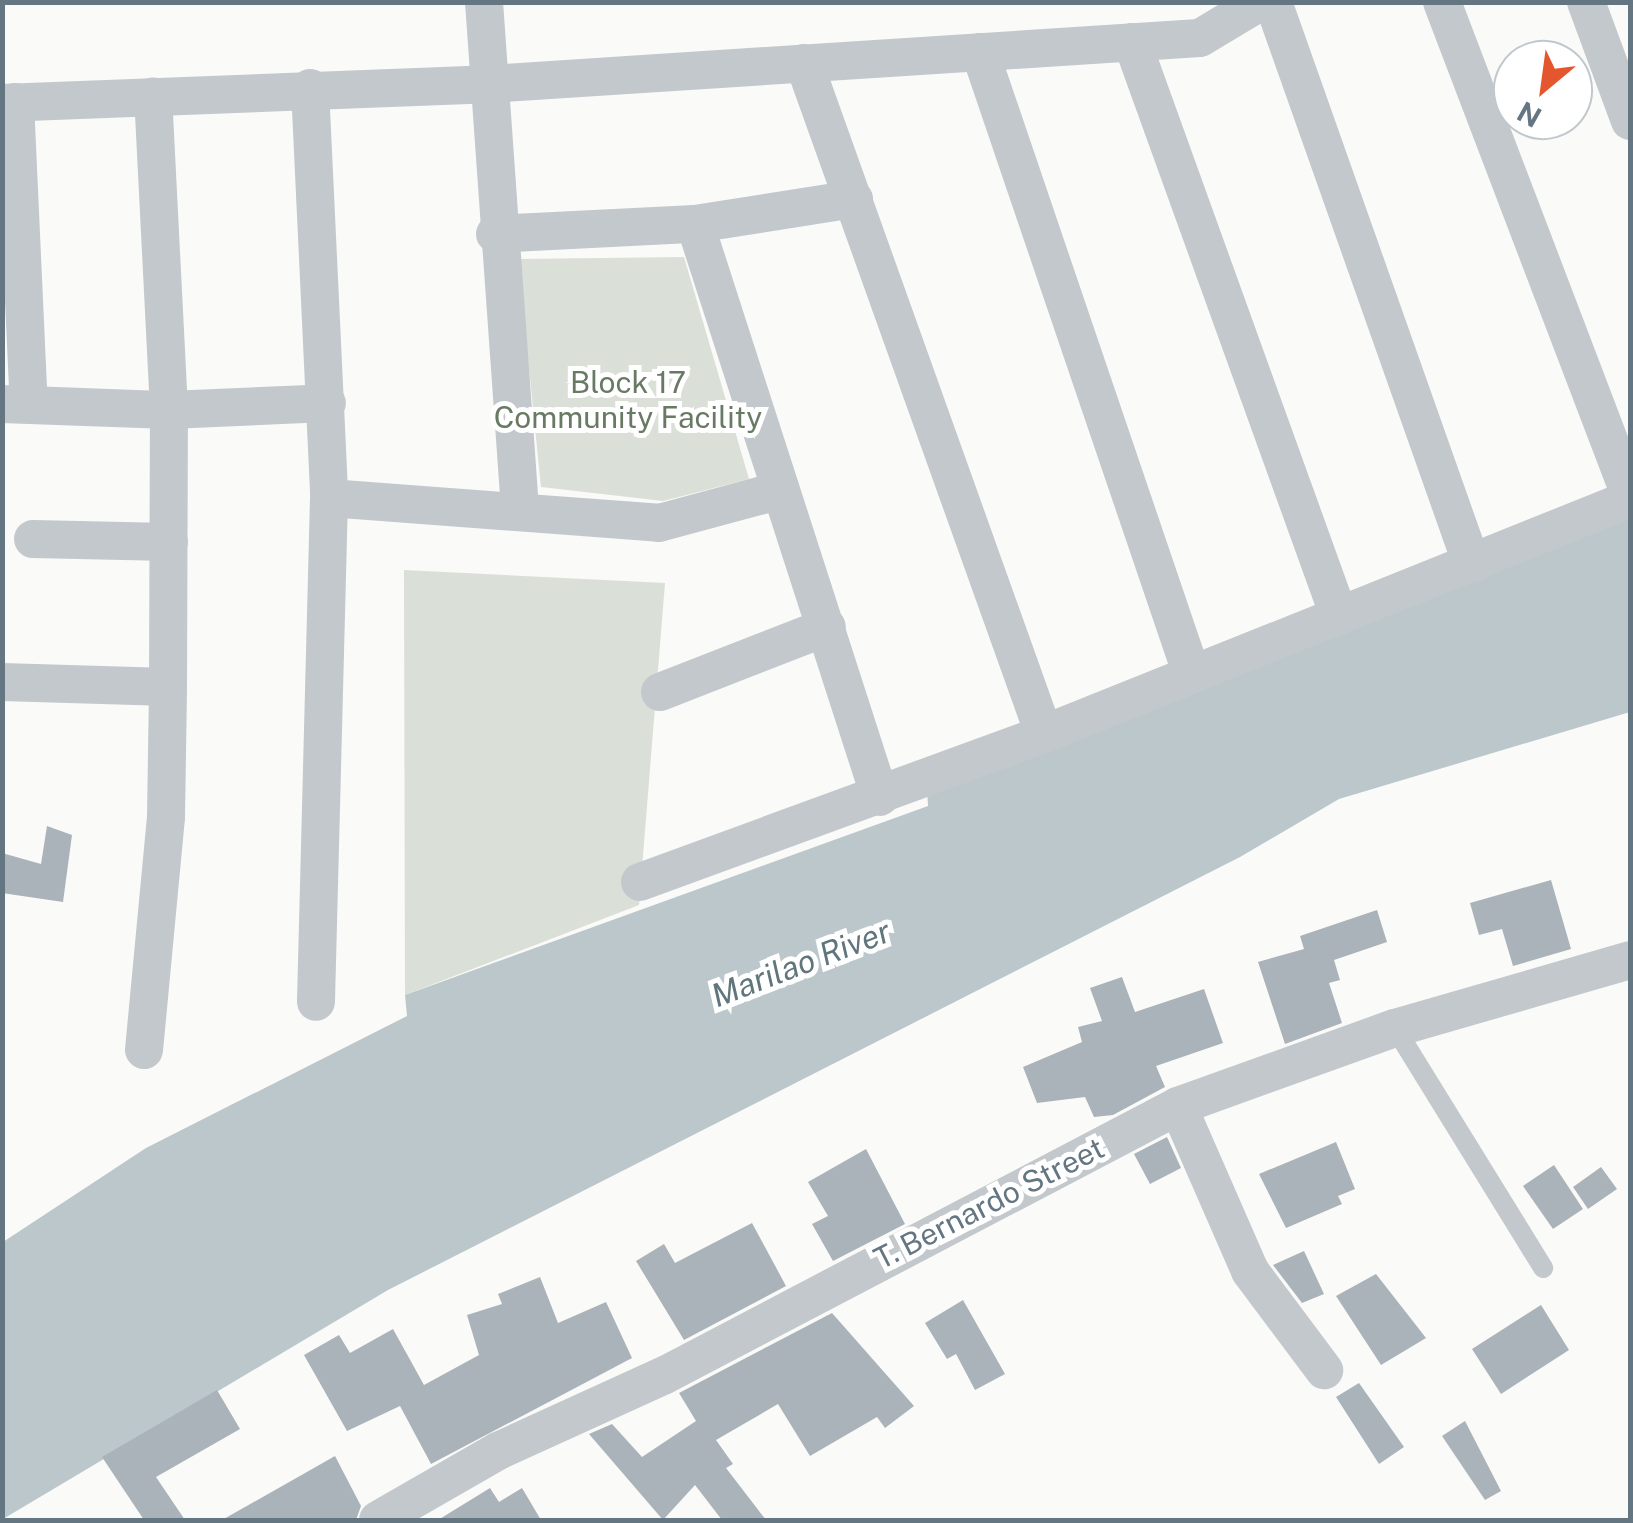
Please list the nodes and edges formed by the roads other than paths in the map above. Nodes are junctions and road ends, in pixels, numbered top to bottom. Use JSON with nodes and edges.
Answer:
{"nodes":[{"id":1,"x":484,"y":2,"type":"edge"},
{"id":2,"x":1260,"y":2,"type":"edge"},
{"id":3,"x":1274,"y":2,"type":"edge"},
{"id":4,"x":1442,"y":2,"type":"edge"},
{"id":5,"x":1586,"y":2,"type":"edge"},
{"id":6,"x":1132,"y":42,"type":"junction"},
{"id":7,"x":980,"y":52,"type":"junction"},
{"id":8,"x":804,"y":63,"type":"junction"},
{"id":9,"x":488,"y":84,"type":"junction"},
{"id":10,"x":310,"y":88,"type":"junction"},
{"id":11,"x":153,"y":96,"type":"junction"},
{"id":12,"x":9,"y":102,"type":"edge"},
{"id":13,"x":1630,"y":121,"type":"edge"},
{"id":14,"x":854,"y":199,"type":"junction"},
{"id":15,"x":695,"y":224,"type":"junction"},
{"id":16,"x":496,"y":234,"type":"junction"},
{"id":17,"x":327,"y":402,"type":"junction"},
{"id":18,"x":16,"y":405,"type":"edge"},
{"id":19,"x":169,"y":410,"type":"junction"},
{"id":20,"x":781,"y":490,"type":"junction"},
{"id":21,"x":1630,"y":497,"type":"edge"},
{"id":22,"x":329,"y":498,"type":"junction"},
{"id":23,"x":520,"y":509,"type":"junction"},
{"id":24,"x":33,"y":539,"type":"dead end"},
{"id":25,"x":168,"y":542,"type":"junction"},
{"id":26,"x":1472,"y":565,"type":"junction"},
{"id":27,"x":1339,"y":616,"type":"junction"},
{"id":28,"x":827,"y":627,"type":"junction"},
{"id":29,"x":1191,"y":672,"type":"junction"},
{"id":30,"x":2,"y":682,"type":"edge"},
{"id":31,"x":168,"y":686,"type":"junction"},
{"id":32,"x":660,"y":692,"type":"dead end"},
{"id":33,"x":1044,"y":734,"type":"junction"},
{"id":34,"x":880,"y":797,"type":"junction"},
{"id":35,"x":640,"y":882,"type":"dead end"},
{"id":36,"x":1630,"y":960,"type":"edge"},
{"id":37,"x":316,"y":1002,"type":"dead end"},
{"id":38,"x":1396,"y":1028,"type":"junction"},
{"id":39,"x":144,"y":1050,"type":"dead end"},
{"id":40,"x":1178,"y":1106,"type":"junction"},
{"id":41,"x":1542,"y":1268,"type":"dead end"},
{"id":42,"x":1324,"y":1370,"type":"dead end"},
{"id":43,"x":378,"y":1520,"type":"edge"}],
"edges":[{"from":1,"to":9,"type":"street"},
{"from":2,"to":6,"type":"street"},
{"from":3,"to":26,"type":"street"},
{"from":4,"to":21,"type":"street"},
{"from":5,"to":13,"type":"street"},
{"from":6,"to":7,"type":"street"},
{"from":6,"to":27,"type":"street"},
{"from":7,"to":8,"type":"street"},
{"from":7,"to":29,"type":"street"},
{"from":8,"to":9,"type":"street"},
{"from":8,"to":14,"type":"street"},
{"from":9,"to":10,"type":"street"},
{"from":9,"to":16,"type":"street"},
{"from":10,"to":11,"type":"street"},
{"from":10,"to":17,"type":"street"},
{"from":11,"to":12,"type":"street"},
{"from":11,"to":19,"type":"street"},
{"from":12,"to":18,"type":"street"},
{"from":14,"to":15,"type":"street"},
{"from":14,"to":33,"type":"street"},
{"from":15,"to":16,"type":"street"},
{"from":15,"to":20,"type":"street"},
{"from":16,"to":23,"type":"street"},
{"from":17,"to":19,"type":"street"},
{"from":17,"to":22,"type":"street"},
{"from":18,"to":19,"type":"street"},
{"from":19,"to":25,"type":"street"},
{"from":20,"to":23,"type":"street"},
{"from":20,"to":28,"type":"street"},
{"from":21,"to":26,"type":"street"},
{"from":22,"to":23,"type":"street"},
{"from":22,"to":37,"type":"street"},
{"from":24,"to":25,"type":"street"},
{"from":25,"to":31,"type":"street"},
{"from":26,"to":27,"type":"street"},
{"from":27,"to":29,"type":"street"},
{"from":28,"to":32,"type":"street"},
{"from":28,"to":34,"type":"street"},
{"from":29,"to":33,"type":"street"},
{"from":30,"to":31,"type":"street"},
{"from":31,"to":39,"type":"street"},
{"from":33,"to":34,"type":"street"},
{"from":34,"to":35,"type":"street"},
{"from":36,"to":38,"type":"street","name":"T. Bernardo Street"},
{"from":38,"to":40,"type":"street","name":"T. Bernardo Street"},
{"from":38,"to":41,"type":"lane"},
{"from":40,"to":42,"type":"street"},
{"from":40,"to":43,"type":"street","name":"T. Bernardo Street"}]}
